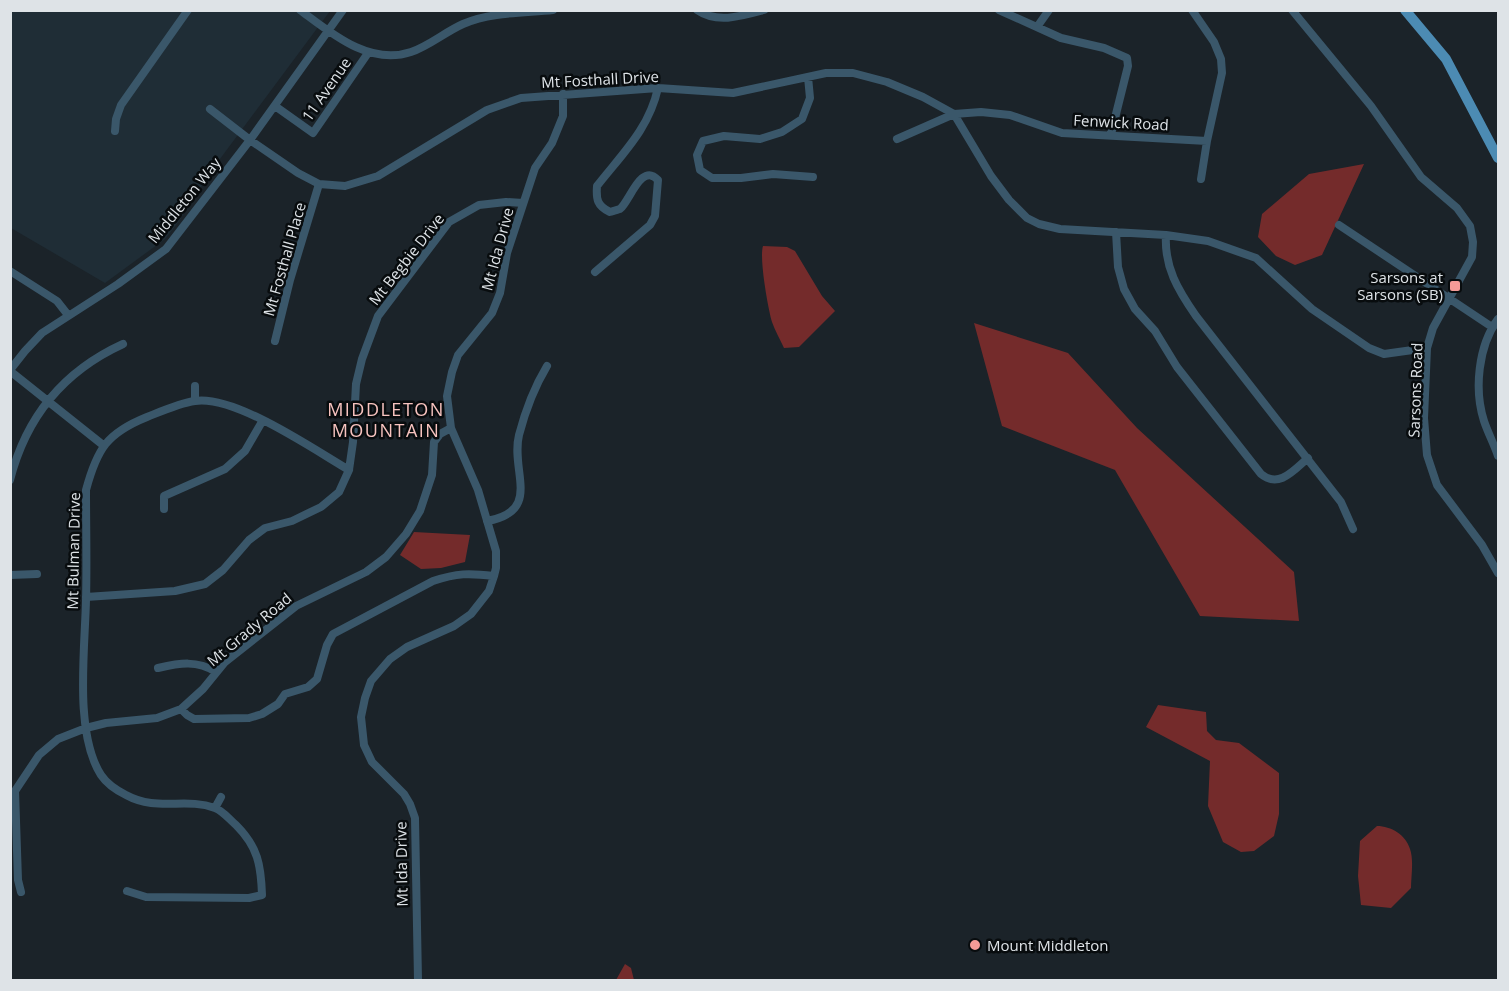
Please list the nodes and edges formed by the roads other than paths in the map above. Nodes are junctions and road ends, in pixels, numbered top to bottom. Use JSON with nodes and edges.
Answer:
{"nodes":[{"id":1,"x":188,"y":10,"type":"edge"},
{"id":2,"x":300,"y":10,"type":"edge"},
{"id":3,"x":343,"y":10,"type":"edge"},
{"id":4,"x":553,"y":10,"type":"edge"},
{"id":5,"x":697,"y":10,"type":"edge"},
{"id":6,"x":764,"y":10,"type":"edge"},
{"id":7,"x":999,"y":10,"type":"edge"},
{"id":8,"x":1049,"y":10,"type":"edge"},
{"id":9,"x":1192,"y":10,"type":"edge"},
{"id":10,"x":1292,"y":10,"type":"edge"},
{"id":11,"x":1405,"y":10,"type":"edge"},
{"id":12,"x":524,"y":12,"type":"edge"},
{"id":13,"x":1037,"y":27,"type":"junction"},
{"id":14,"x":329,"y":31,"type":"junction"},
{"id":15,"x":368,"y":53,"type":"junction"},
{"id":16,"x":808,"y":77,"type":"junction"},
{"id":17,"x":658,"y":88,"type":"junction"},
{"id":18,"x":564,"y":94,"type":"junction"},
{"id":19,"x":275,"y":106,"type":"junction"},
{"id":20,"x":210,"y":109,"type":"dead end"},
{"id":21,"x":954,"y":114,"type":"junction"},
{"id":22,"x":115,"y":131,"type":"dead end"},
{"id":23,"x":1111,"y":134,"type":"junction"},
{"id":24,"x":897,"y":139,"type":"dead end"},
{"id":25,"x":250,"y":140,"type":"junction"},
{"id":26,"x":1207,"y":141,"type":"junction"},
{"id":27,"x":1498,"y":158,"type":"edge"},
{"id":28,"x":813,"y":177,"type":"dead end"},
{"id":29,"x":1201,"y":179,"type":"dead end"},
{"id":30,"x":319,"y":184,"type":"junction"},
{"id":31,"x":523,"y":203,"type":"junction"},
{"id":32,"x":1339,"y":225,"type":"dead end"},
{"id":33,"x":1116,"y":232,"type":"junction"},
{"id":34,"x":1166,"y":235,"type":"junction"},
{"id":35,"x":11,"y":272,"type":"edge"},
{"id":36,"x":595,"y":272,"type":"dead end"},
{"id":37,"x":1449,"y":299,"type":"junction"},
{"id":38,"x":68,"y":315,"type":"junction"},
{"id":39,"x":1498,"y":319,"type":"edge"},
{"id":40,"x":1492,"y":327,"type":"junction"},
{"id":41,"x":275,"y":341,"type":"dead end"},
{"id":42,"x":123,"y":344,"type":"dead end"},
{"id":43,"x":1427,"y":348,"type":"junction"},
{"id":44,"x":547,"y":366,"type":"dead end"},
{"id":45,"x":10,"y":371,"type":"edge"},
{"id":46,"x":195,"y":386,"type":"dead end"},
{"id":47,"x":47,"y":401,"type":"junction"},
{"id":48,"x":195,"y":401,"type":"junction"},
{"id":49,"x":263,"y":420,"type":"junction"},
{"id":50,"x":451,"y":428,"type":"junction"},
{"id":51,"x":103,"y":445,"type":"junction"},
{"id":52,"x":1498,"y":456,"type":"edge"},
{"id":53,"x":1308,"y":458,"type":"junction"},
{"id":54,"x":349,"y":470,"type":"junction"},
{"id":55,"x":10,"y":480,"type":"edge"},
{"id":56,"x":164,"y":509,"type":"dead end"},
{"id":57,"x":487,"y":522,"type":"junction"},
{"id":58,"x":1353,"y":529,"type":"dead end"},
{"id":59,"x":1498,"y":573,"type":"edge"},
{"id":60,"x":37,"y":574,"type":"dead end"},
{"id":61,"x":10,"y":575,"type":"edge"},
{"id":62,"x":494,"y":576,"type":"junction"},
{"id":63,"x":86,"y":597,"type":"junction"},
{"id":64,"x":158,"y":668,"type":"dead end"},
{"id":65,"x":216,"y":672,"type":"junction"},
{"id":66,"x":181,"y":709,"type":"junction"},
{"id":67,"x":86,"y":728,"type":"junction"},
{"id":68,"x":13,"y":792,"type":"edge"},
{"id":69,"x":221,"y":797,"type":"dead end"},
{"id":70,"x":215,"y":808,"type":"junction"},
{"id":71,"x":127,"y":891,"type":"dead end"},
{"id":72,"x":21,"y":892,"type":"dead end"},
{"id":73,"x":417,"y":981,"type":"edge"}],
"edges":[{"from":1,"to":22,"type":"street"},
{"from":2,"to":14,"type":"street","name":"11 Avenue"},
{"from":3,"to":14,"type":"street","name":"Middleton Way"},
{"from":4,"to":12,"type":"street","name":"11 Avenue"},
{"from":5,"to":6,"type":"street"},
{"from":7,"to":13,"type":"street"},
{"from":8,"to":13,"type":"street"},
{"from":9,"to":26,"type":"street"},
{"from":10,"to":37,"type":"street","name":"Sarsons Road"},
{"from":11,"to":27,"type":"main road"},
{"from":12,"to":15,"type":"street","name":"11 Avenue"},
{"from":13,"to":23,"type":"street"},
{"from":14,"to":15,"type":"street","name":"11 Avenue"},
{"from":14,"to":19,"type":"street","name":"Middleton Way"},
{"from":15,"to":19,"type":"street","name":"11 Avenue"},
{"from":16,"to":17,"type":"street","name":"Mt Fosthall Drive"},
{"from":16,"to":21,"type":"street","name":"Mt Fosthall Drive"},
{"from":16,"to":28,"type":"street"},
{"from":17,"to":18,"type":"street","name":"Mt Fosthall Drive"},
{"from":17,"to":36,"type":"street"},
{"from":18,"to":30,"type":"street","name":"Mt Fosthall Drive"},
{"from":18,"to":31,"type":"street","name":"Mt Ida Drive"},
{"from":19,"to":25,"type":"street","name":"Middleton Way"},
{"from":20,"to":25,"type":"street","name":"Mt Fosthall Drive"},
{"from":21,"to":23,"type":"street","name":"Fenwick Road"},
{"from":21,"to":24,"type":"street","name":"Fenwick Road"},
{"from":21,"to":33,"type":"street"},
{"from":23,"to":26,"type":"street","name":"Fenwick Road"},
{"from":25,"to":30,"type":"street","name":"Mt Fosthall Drive"},
{"from":25,"to":38,"type":"street","name":"Middleton Way"},
{"from":26,"to":29,"type":"street"},
{"from":30,"to":41,"type":"street","name":"Mt Fosthall Place"},
{"from":31,"to":50,"type":"street","name":"Mt Ida Drive"},
{"from":31,"to":54,"type":"street","name":"Mt Begbie Drive"},
{"from":32,"to":37,"type":"street"},
{"from":33,"to":34,"type":"street"},
{"from":33,"to":53,"type":"street"},
{"from":34,"to":43,"type":"street"},
{"from":34,"to":53,"type":"street"},
{"from":35,"to":38,"type":"street"},
{"from":37,"to":40,"type":"street"},
{"from":37,"to":43,"type":"street","name":"Sarsons Road"},
{"from":38,"to":45,"type":"street","name":"Middleton Way"},
{"from":39,"to":40,"type":"street"},
{"from":40,"to":52,"type":"street"},
{"from":42,"to":47,"type":"street"},
{"from":43,"to":59,"type":"street","name":"Sarsons Road"},
{"from":44,"to":57,"type":"street"},
{"from":45,"to":47,"type":"street"},
{"from":46,"to":48,"type":"street"},
{"from":47,"to":51,"type":"street"},
{"from":47,"to":55,"type":"street"},
{"from":48,"to":49,"type":"street","name":"Mt Bulman Drive"},
{"from":48,"to":51,"type":"street","name":"Mt Bulman Drive"},
{"from":49,"to":54,"type":"street","name":"Mt Bulman Drive"},
{"from":49,"to":56,"type":"street"},
{"from":50,"to":57,"type":"street","name":"Mt Ida Drive"},
{"from":50,"to":65,"type":"street","name":"Mt Grady Road"},
{"from":51,"to":63,"type":"street","name":"Mt Bulman Drive"},
{"from":53,"to":58,"type":"street"},
{"from":54,"to":63,"type":"street","name":"Mt Begbie Drive"},
{"from":57,"to":62,"type":"street","name":"Mt Ida Drive"},
{"from":60,"to":61,"type":"street"},
{"from":62,"to":66,"type":"street"},
{"from":62,"to":73,"type":"street","name":"Mt Ida Drive"},
{"from":63,"to":67,"type":"street","name":"Mt Bulman Drive"},
{"from":64,"to":65,"type":"street"},
{"from":65,"to":66,"type":"street","name":"Mt Grady Road"},
{"from":66,"to":67,"type":"street","name":"Mt Grady Road"},
{"from":67,"to":68,"type":"street","name":"Mt Grady Road"},
{"from":67,"to":70,"type":"street","name":"Mt Bulman Drive"},
{"from":68,"to":72,"type":"street"},
{"from":69,"to":70,"type":"street"},
{"from":70,"to":71,"type":"street"}]}
